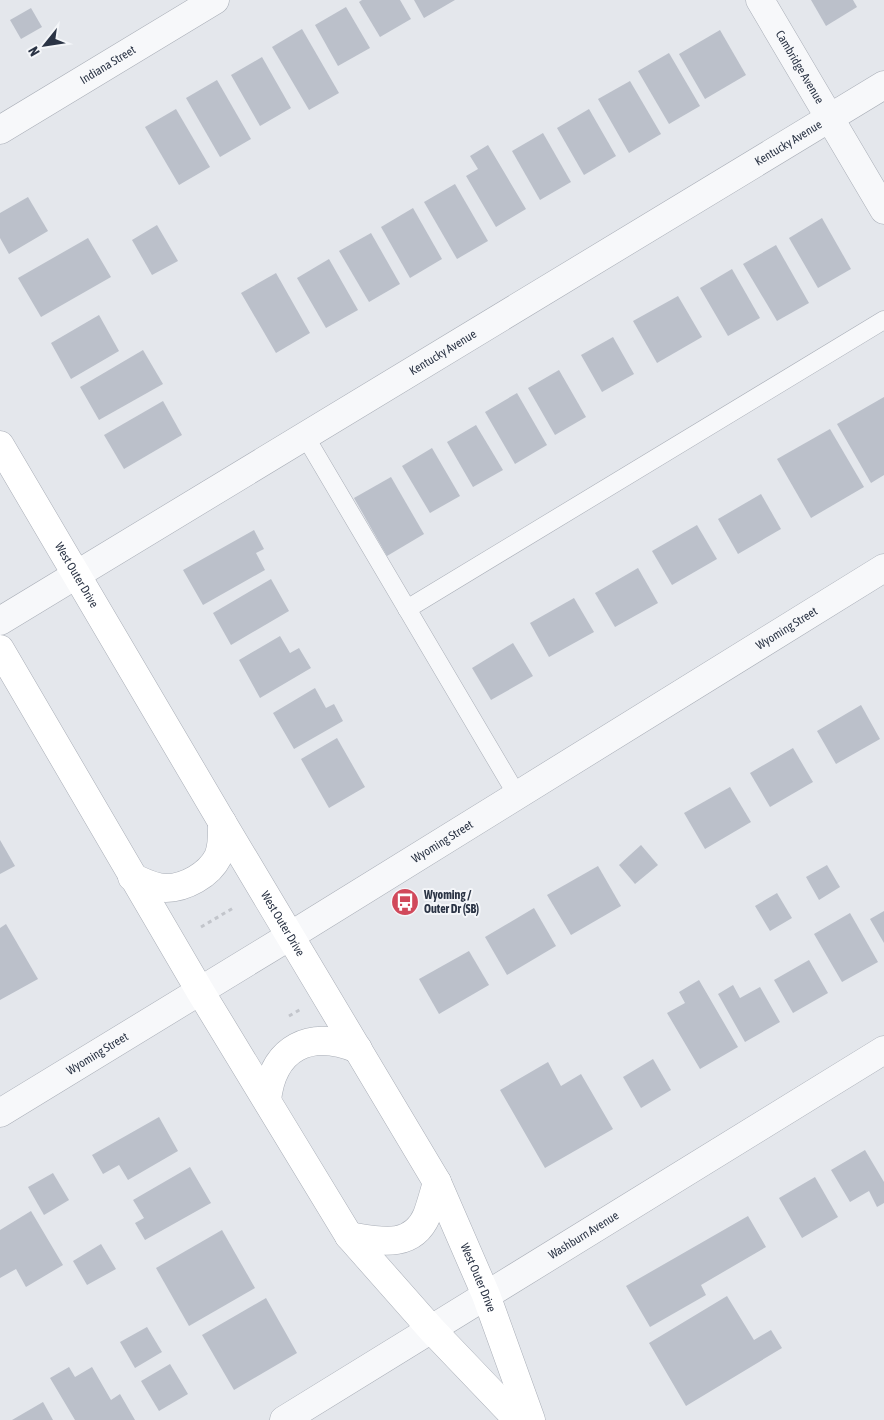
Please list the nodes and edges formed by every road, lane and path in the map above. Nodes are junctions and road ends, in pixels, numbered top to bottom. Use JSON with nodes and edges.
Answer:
{"nodes":[{"id":1,"x":215,"y":0,"type":"edge"},
{"id":2,"x":760,"y":0,"type":"edge"},
{"id":3,"x":884,"y":85,"type":"edge"},
{"id":4,"x":830,"y":118,"type":"junction"},
{"id":5,"x":0,"y":130,"type":"edge"},
{"id":6,"x":884,"y":210,"type":"edge"},
{"id":7,"x":884,"y":320,"type":"edge"},
{"id":8,"x":305,"y":436,"type":"junction"},
{"id":9,"x":0,"y":445,"type":"edge"},
{"id":10,"x":884,"y":568,"type":"edge"},
{"id":11,"x":77,"y":574,"type":"junction"},
{"id":12,"x":407,"y":609,"type":"junction"},
{"id":13,"x":0,"y":620,"type":"edge"},
{"id":14,"x":0,"y":649,"type":"edge"},
{"id":15,"x":517,"y":795,"type":"junction"},
{"id":16,"x":222,"y":822,"type":"junction"},
{"id":17,"x":132,"y":877,"type":"junction"},
{"id":18,"x":235,"y":907,"type":"dead end"},
{"id":19,"x":201,"y":927,"type":"dead end"},
{"id":20,"x":290,"y":936,"type":"junction"},
{"id":21,"x":200,"y":991,"type":"junction"},
{"id":22,"x":358,"y":1049,"type":"junction"},
{"id":23,"x":884,"y":1050,"type":"edge"},
{"id":24,"x":267,"y":1100,"type":"junction"},
{"id":25,"x":0,"y":1113,"type":"edge"},
{"id":26,"x":438,"y":1182,"type":"junction"},
{"id":27,"x":349,"y":1236,"type":"junction"},
{"id":28,"x":486,"y":1295,"type":"junction"},
{"id":29,"x":432,"y":1330,"type":"junction"},
{"id":30,"x":284,"y":1420,"type":"edge"},
{"id":31,"x":518,"y":1420,"type":"edge"},
{"id":32,"x":531,"y":1420,"type":"edge"}],
"edges":[{"from":1,"to":5,"type":"street","name":"Indiana Street"},
{"from":2,"to":4,"type":"street","name":"Cambridge Avenue"},
{"from":3,"to":4,"type":"street","name":"Kentucky Avenue"},
{"from":4,"to":6,"type":"street","name":"Cambridge Avenue"},
{"from":4,"to":8,"type":"street","name":"Kentucky Avenue"},
{"from":7,"to":12,"type":"lane"},
{"from":8,"to":11,"type":"street","name":"Kentucky Avenue"},
{"from":8,"to":12,"type":"lane"},
{"from":9,"to":11,"type":"main road","name":"West Outer Drive"},
{"from":10,"to":15,"type":"street","name":"Wyoming Street"},
{"from":11,"to":13,"type":"street","name":"Kentucky Avenue"},
{"from":11,"to":16,"type":"main road","name":"West Outer Drive"},
{"from":12,"to":15,"type":"lane"},
{"from":14,"to":17,"type":"main road"},
{"from":15,"to":20,"type":"street","name":"Wyoming Street"},
{"from":16,"to":17,"type":"main road"},
{"from":16,"to":20,"type":"main road","name":"West Outer Drive"},
{"from":17,"to":21,"type":"main road"},
{"from":18,"to":19,"type":"path"},
{"from":20,"to":21,"type":"street","name":"Wyoming Street"},
{"from":20,"to":22,"type":"main road","name":"West Outer Drive"},
{"from":21,"to":24,"type":"main road"},
{"from":21,"to":25,"type":"street","name":"Wyoming Street"},
{"from":22,"to":24,"type":"main road"},
{"from":22,"to":26,"type":"main road","name":"West Outer Drive"},
{"from":23,"to":28,"type":"street","name":"Washburn Avenue"},
{"from":24,"to":27,"type":"main road"},
{"from":26,"to":27,"type":"main road"},
{"from":26,"to":28,"type":"main road","name":"West Outer Drive"},
{"from":27,"to":29,"type":"main road"},
{"from":28,"to":29,"type":"street","name":"Washburn Avenue"},
{"from":28,"to":32,"type":"main road","name":"West Outer Drive"},
{"from":29,"to":30,"type":"street","name":"Washburn Avenue"},
{"from":29,"to":31,"type":"main road"}]}
